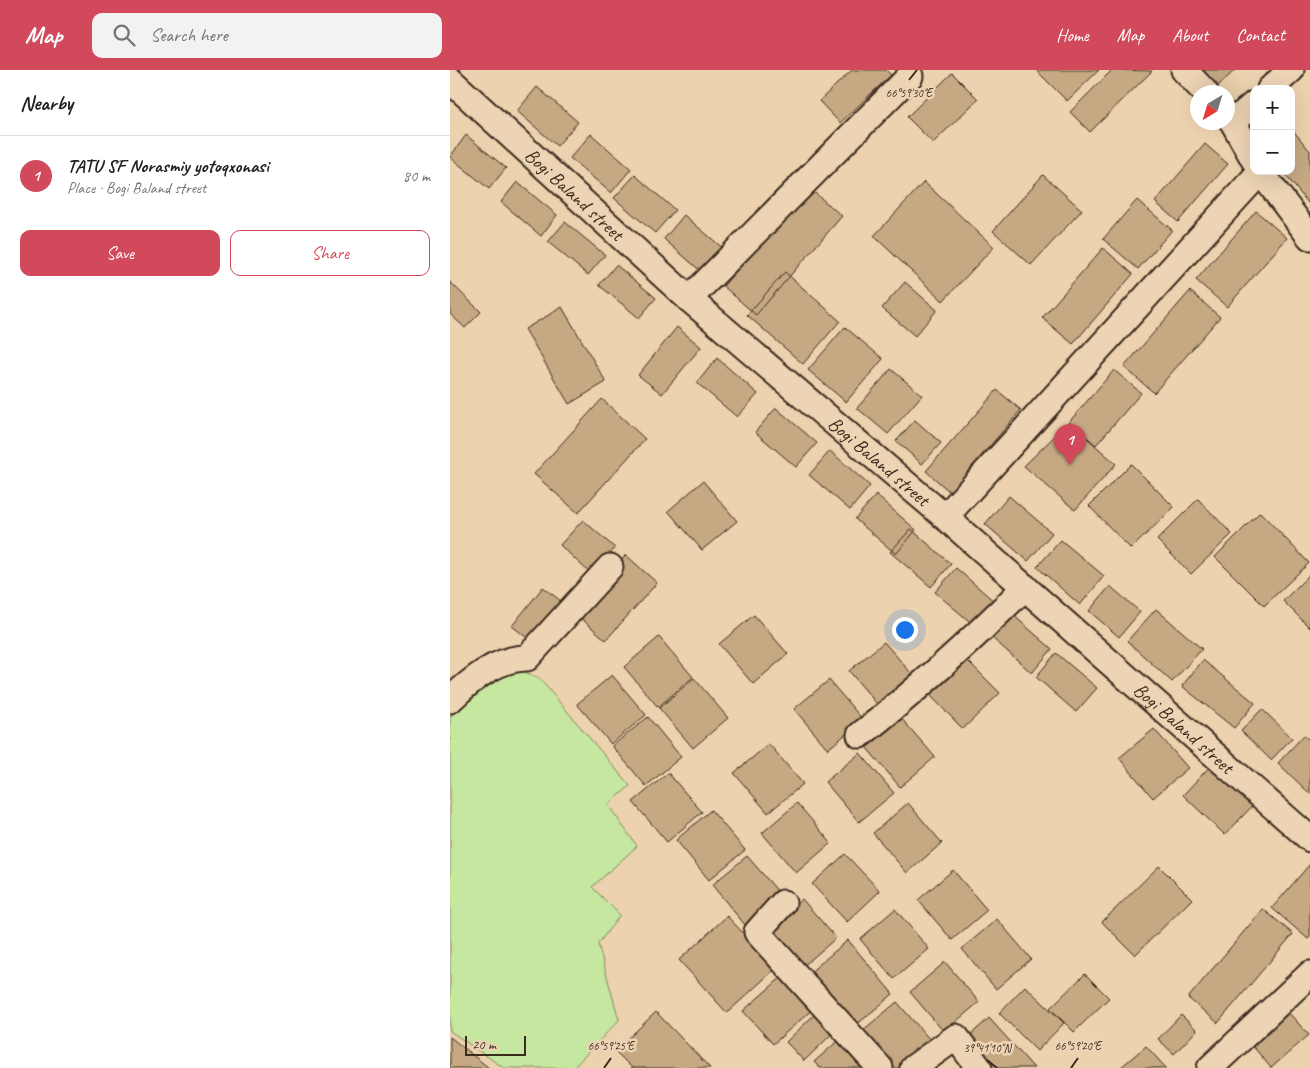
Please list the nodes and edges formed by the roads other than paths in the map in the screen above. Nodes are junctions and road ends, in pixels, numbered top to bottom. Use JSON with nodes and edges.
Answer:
{"nodes":[{"id":1,"x":1184,"y":70,"type":"edge"},
{"id":2,"x":1291,"y":70,"type":"edge"},
{"id":3,"x":910,"y":76,"type":"dead end"},
{"id":4,"x":450,"y":80,"type":"edge"},
{"id":5,"x":1198,"y":85,"type":"edge"},
{"id":6,"x":1274,"y":85,"type":"edge"},
{"id":7,"x":1250,"y":106,"type":"edge"},
{"id":8,"x":1235,"y":116,"type":"edge"},
{"id":9,"x":1235,"y":128,"type":"edge"},
{"id":10,"x":1250,"y":153,"type":"edge"},
{"id":11,"x":1257,"y":175,"type":"edge"},
{"id":12,"x":1262,"y":175,"type":"edge"},
{"id":13,"x":1310,"y":238,"type":"edge"},
{"id":14,"x":690,"y":299,"type":"junction"},
{"id":15,"x":946,"y":517,"type":"junction"},
{"id":16,"x":610,"y":567,"type":"dead end"},
{"id":17,"x":1024,"y":587,"type":"junction"},
{"id":18,"x":450,"y":700,"type":"edge"},
{"id":19,"x":860,"y":735,"type":"dead end"},
{"id":20,"x":1310,"y":839,"type":"edge"},
{"id":21,"x":784,"y":903,"type":"dead end"},
{"id":22,"x":1310,"y":974,"type":"edge"},
{"id":23,"x":880,"y":1068,"type":"edge"},
{"id":24,"x":913,"y":1068,"type":"edge"},
{"id":25,"x":979,"y":1068,"type":"edge"},
{"id":26,"x":1210,"y":1068,"type":"edge"}],
"edges":[{"from":1,"to":5,"type":"street"},
{"from":2,"to":6,"type":"street"},
{"from":3,"to":14,"type":"street"},
{"from":4,"to":14,"type":"street","name":"Bogi Baland street"},
{"from":7,"to":8,"type":"street"},
{"from":9,"to":10,"type":"street"},
{"from":11,"to":15,"type":"street"},
{"from":12,"to":13,"type":"street"},
{"from":14,"to":15,"type":"street","name":"Bogi Baland street"},
{"from":15,"to":17,"type":"street","name":"Bogi Baland street"},
{"from":16,"to":18,"type":"street"},
{"from":17,"to":19,"type":"street"},
{"from":17,"to":20,"type":"street","name":"Bogi Baland street"},
{"from":21,"to":23,"type":"street"},
{"from":22,"to":26,"type":"street"},
{"from":24,"to":25,"type":"street"}]}
